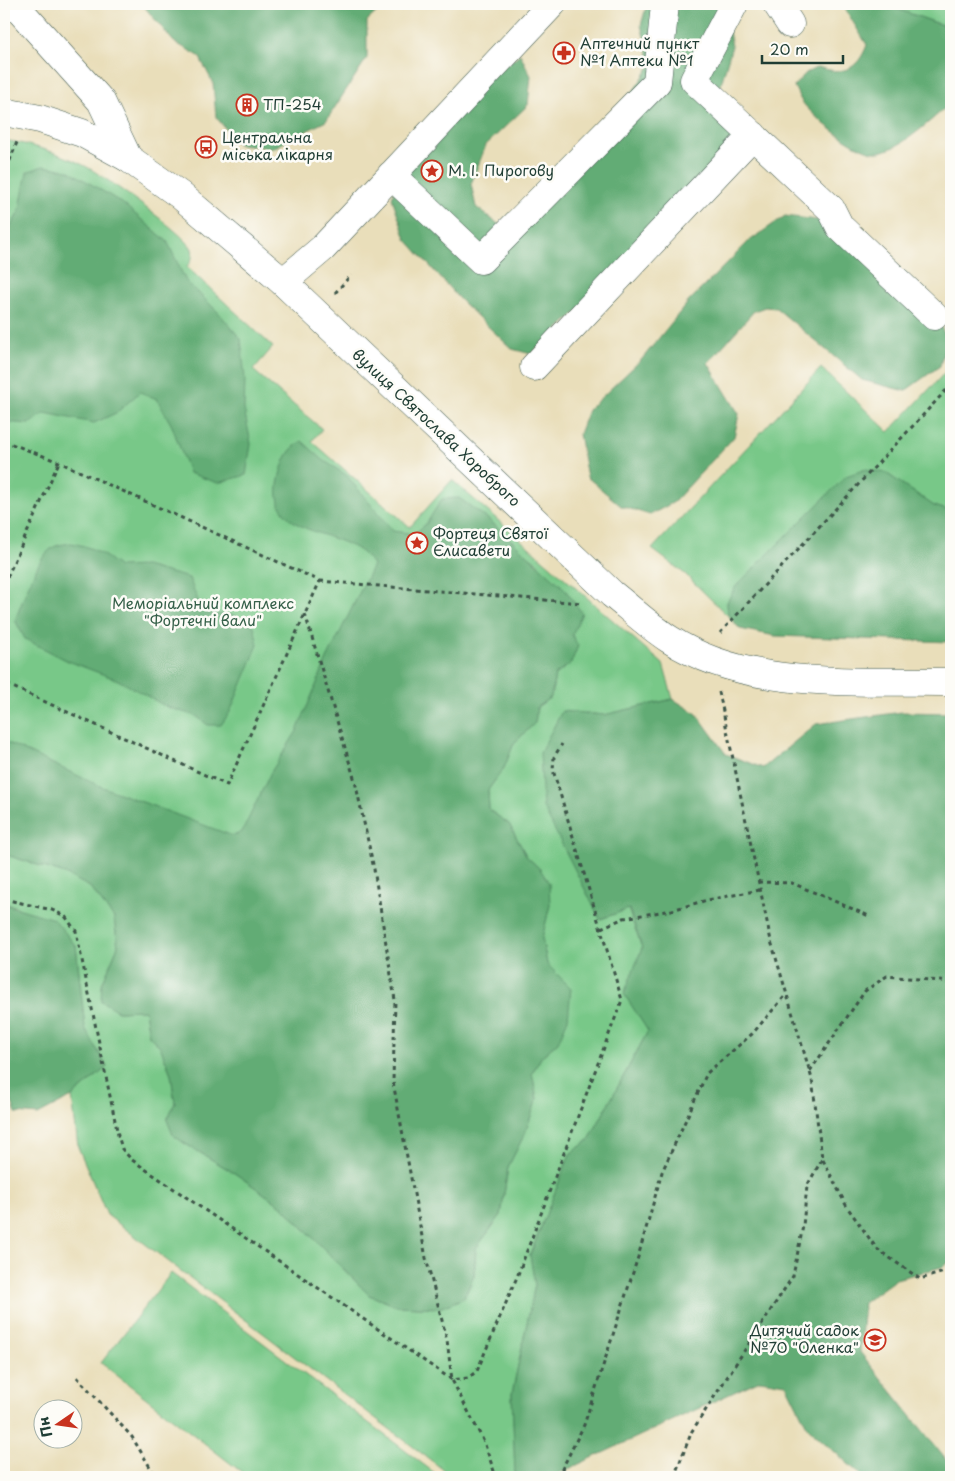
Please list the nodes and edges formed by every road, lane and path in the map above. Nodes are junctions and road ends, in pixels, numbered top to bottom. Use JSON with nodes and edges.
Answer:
{"nodes":[{"id":1,"x":14,"y":4,"type":"edge"},
{"id":2,"x":552,"y":4,"type":"edge"},
{"id":3,"x":665,"y":4,"type":"edge"},
{"id":4,"x":734,"y":4,"type":"edge"},
{"id":5,"x":4,"y":112,"type":"edge"},
{"id":6,"x":753,"y":135,"type":"junction"},
{"id":7,"x":20,"y":137,"type":"dead end"},
{"id":8,"x":128,"y":158,"type":"junction"},
{"id":9,"x":391,"y":175,"type":"junction"},
{"id":10,"x":4,"y":176,"type":"edge"},
{"id":11,"x":283,"y":282,"type":"junction"},
{"id":12,"x":934,"y":316,"type":"dead end"},
{"id":13,"x":534,"y":367,"type":"dead end"},
{"id":14,"x":951,"y":385,"type":"edge"},
{"id":15,"x":4,"y":441,"type":"edge"},
{"id":16,"x":59,"y":462,"type":"junction"},
{"id":17,"x":320,"y":581,"type":"junction"},
{"id":18,"x":4,"y":584,"type":"edge"},
{"id":19,"x":582,"y":603,"type":"dead end"},
{"id":20,"x":305,"y":614,"type":"junction"},
{"id":21,"x":696,"y":653,"type":"junction"},
{"id":22,"x":951,"y":682,"type":"edge"},
{"id":23,"x":4,"y":683,"type":"edge"},
{"id":24,"x":719,"y":691,"type":"dead end"},
{"id":25,"x":562,"y":744,"type":"dead end"},
{"id":26,"x":758,"y":882,"type":"junction"},
{"id":27,"x":760,"y":890,"type":"junction"},
{"id":28,"x":4,"y":899,"type":"edge"},
{"id":29,"x":869,"y":916,"type":"dead end"},
{"id":30,"x":601,"y":928,"type":"junction"},
{"id":31,"x":951,"y":982,"type":"edge"},
{"id":32,"x":786,"y":995,"type":"junction"},
{"id":33,"x":809,"y":1071,"type":"junction"},
{"id":34,"x":822,"y":1158,"type":"junction"},
{"id":35,"x":951,"y":1270,"type":"edge"},
{"id":36,"x":77,"y":1377,"type":"dead end"},
{"id":37,"x":452,"y":1380,"type":"junction"},
{"id":38,"x":156,"y":1477,"type":"edge"},
{"id":39,"x":496,"y":1477,"type":"edge"},
{"id":40,"x":558,"y":1477,"type":"edge"},
{"id":41,"x":674,"y":1477,"type":"edge"}],
"edges":[{"from":1,"to":8,"type":"main road"},
{"from":2,"to":9,"type":"main road"},
{"from":3,"to":9,"type":"main road"},
{"from":4,"to":6,"type":"main road"},
{"from":5,"to":8,"type":"main road","name":"вулиця Святослава Хороброго"},
{"from":6,"to":12,"type":"main road"},
{"from":6,"to":13,"type":"main road"},
{"from":7,"to":10,"type":"path"},
{"from":8,"to":11,"type":"main road","name":"вулиця Святослава Хороброго"},
{"from":9,"to":11,"type":"main road"},
{"from":11,"to":21,"type":"main road","name":"вулиця Святослава Хороброго"},
{"from":14,"to":21,"type":"path"},
{"from":15,"to":16,"type":"path"},
{"from":16,"to":17,"type":"path"},
{"from":16,"to":18,"type":"path"},
{"from":17,"to":19,"type":"path"},
{"from":17,"to":20,"type":"path"},
{"from":20,"to":23,"type":"path"},
{"from":20,"to":37,"type":"path"},
{"from":21,"to":22,"type":"main road","name":"вулиця Святослава Хороброго"},
{"from":24,"to":26,"type":"path"},
{"from":25,"to":30,"type":"path"},
{"from":26,"to":27,"type":"path"},
{"from":26,"to":29,"type":"path"},
{"from":27,"to":30,"type":"path"},
{"from":27,"to":32,"type":"path"},
{"from":28,"to":37,"type":"path"},
{"from":30,"to":37,"type":"path"},
{"from":31,"to":33,"type":"path"},
{"from":32,"to":33,"type":"path"},
{"from":32,"to":40,"type":"path"},
{"from":33,"to":34,"type":"path"},
{"from":34,"to":35,"type":"path"},
{"from":34,"to":41,"type":"path"},
{"from":36,"to":38,"type":"path"},
{"from":37,"to":39,"type":"path"}]}
